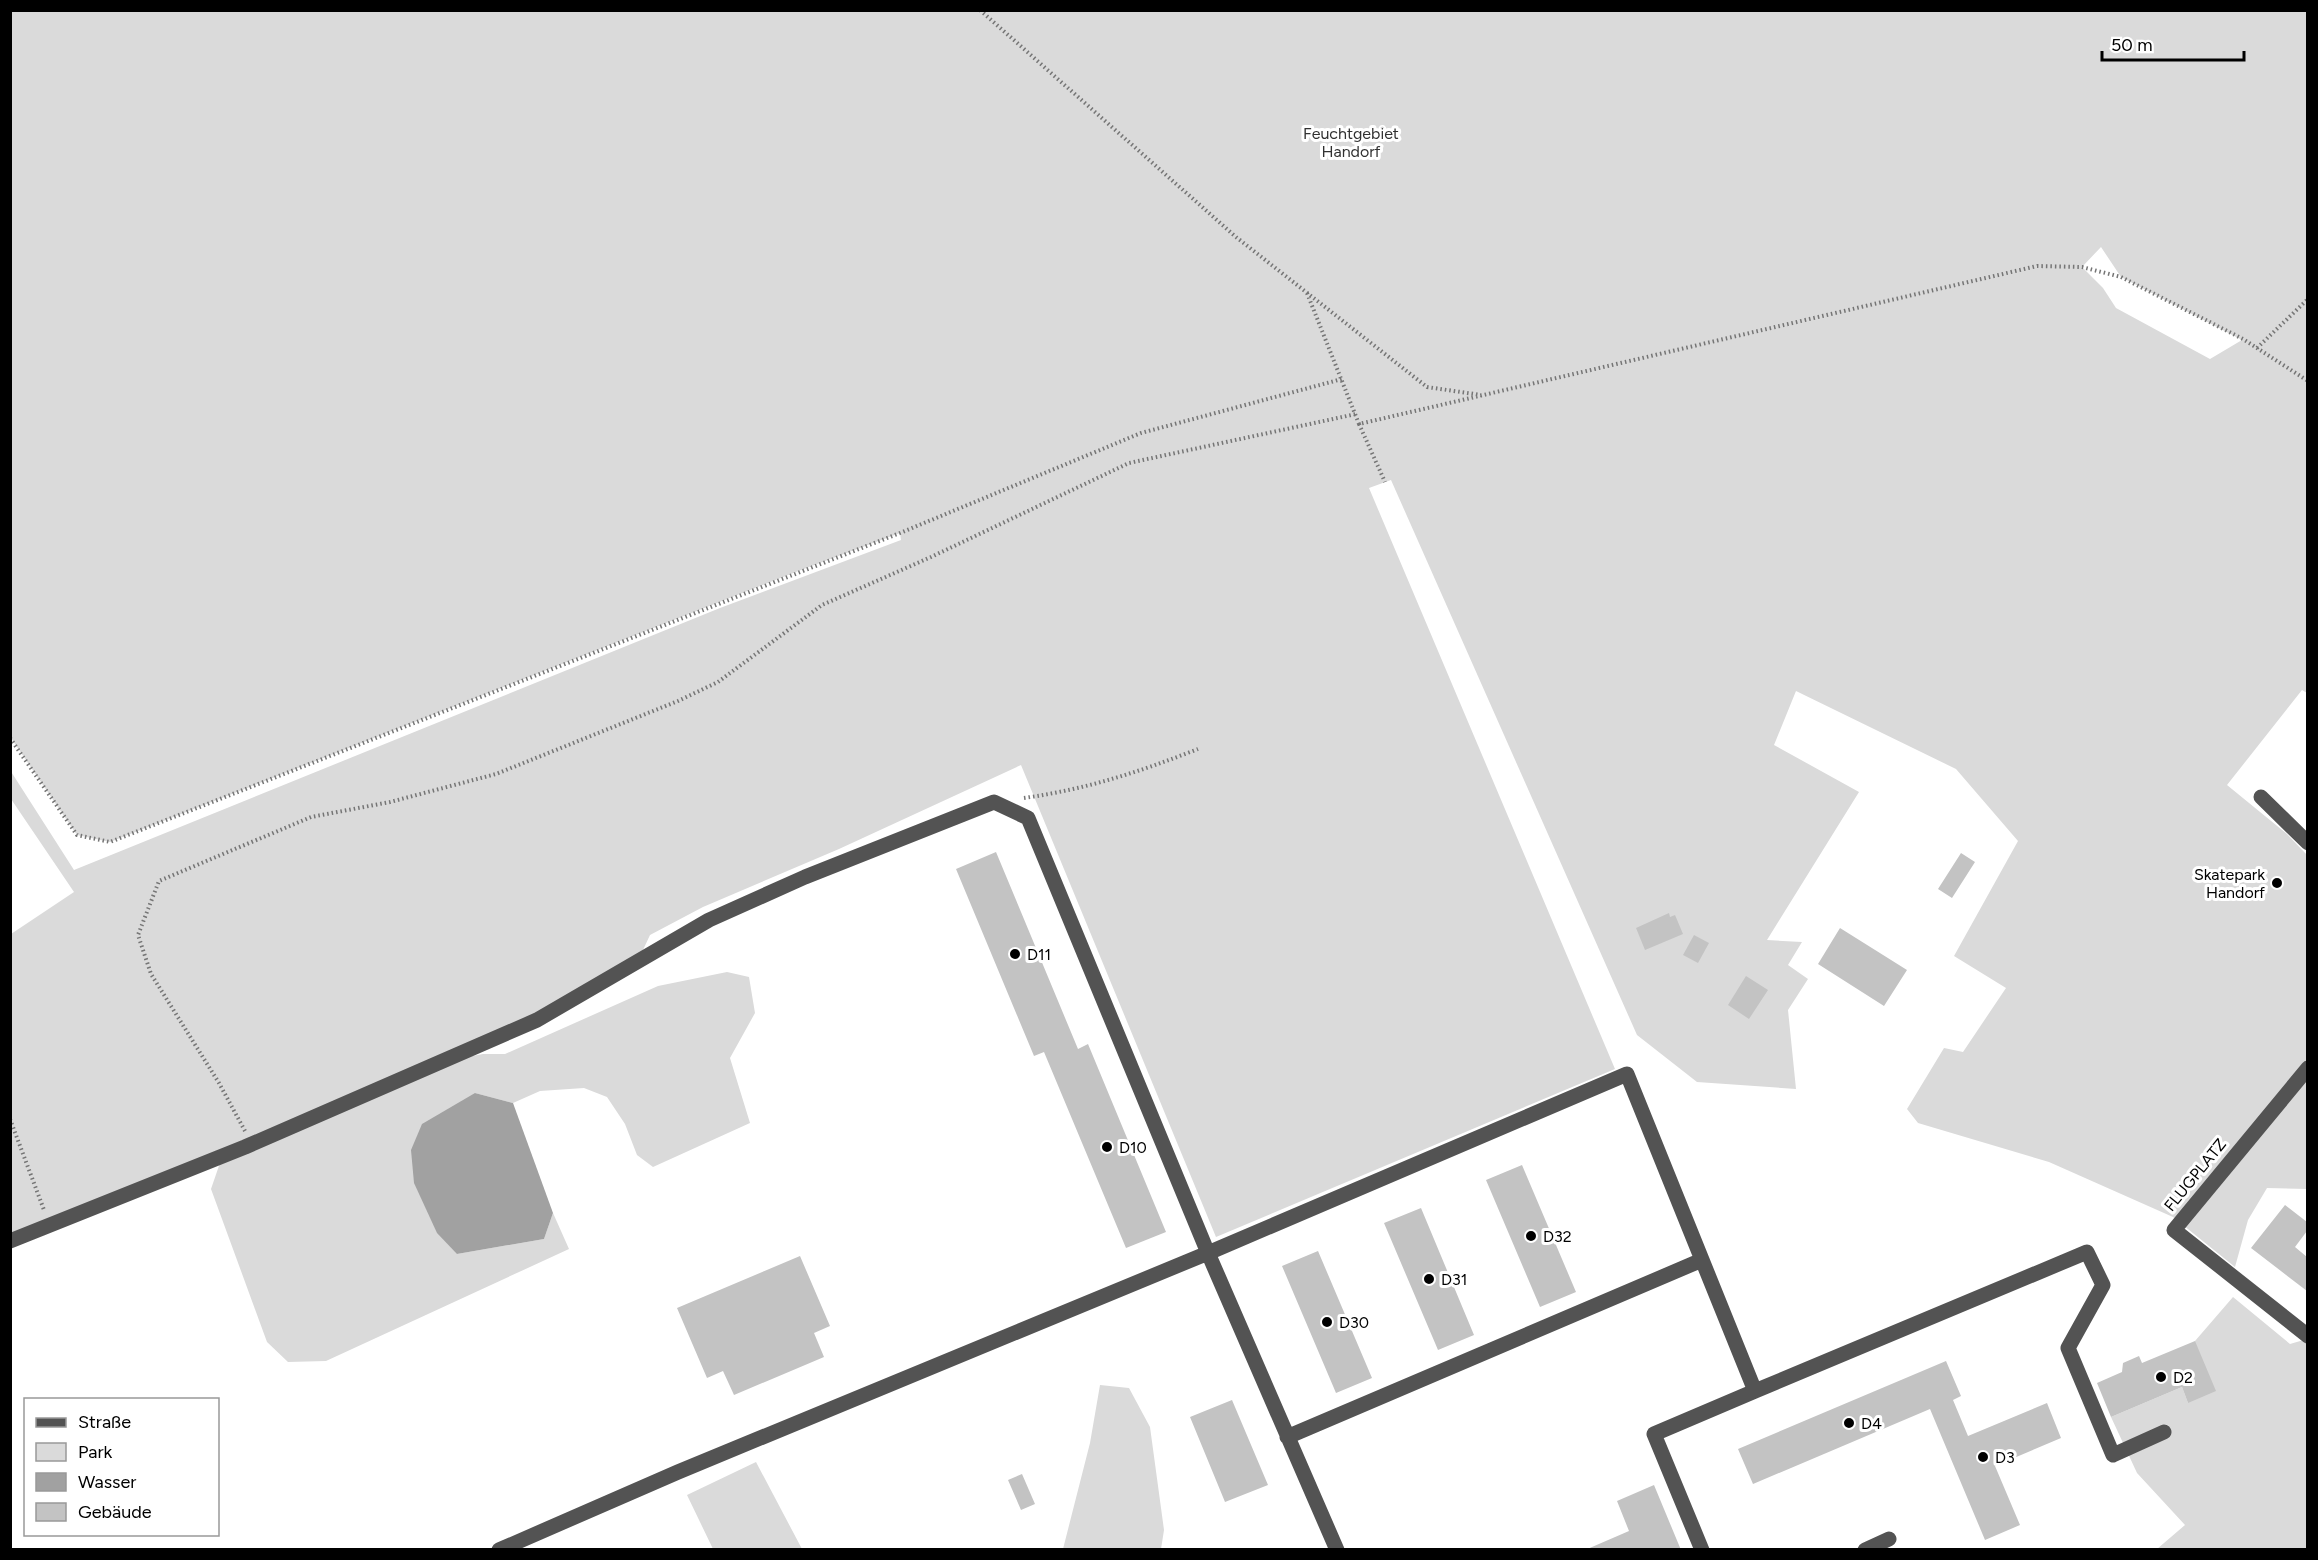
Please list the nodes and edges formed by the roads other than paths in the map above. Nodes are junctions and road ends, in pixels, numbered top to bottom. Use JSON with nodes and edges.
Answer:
{"nodes":[{"id":1,"x":2261,"y":797,"type":"dead end"},
{"id":2,"x":2307,"y":843,"type":"edge"},
{"id":3,"x":2307,"y":1068,"type":"edge"},
{"id":4,"x":10,"y":1241,"type":"edge"},
{"id":5,"x":1208,"y":1253,"type":"junction"},
{"id":6,"x":1702,"y":1260,"type":"junction"},
{"id":7,"x":2307,"y":1336,"type":"edge"},
{"id":8,"x":1755,"y":1391,"type":"junction"},
{"id":9,"x":2164,"y":1432,"type":"dead end"},
{"id":10,"x":1287,"y":1437,"type":"junction"},
{"id":11,"x":1889,"y":1539,"type":"dead end"},
{"id":12,"x":499,"y":1550,"type":"edge"},
{"id":13,"x":1337,"y":1550,"type":"edge"},
{"id":14,"x":1702,"y":1550,"type":"edge"},
{"id":15,"x":1865,"y":1550,"type":"edge"}],
"edges":[{"from":1,"to":2,"type":"street"},
{"from":3,"to":7,"type":"street","name":"FLUGPLATZ"},
{"from":4,"to":5,"type":"street"},
{"from":5,"to":6,"type":"street"},
{"from":5,"to":10,"type":"street"},
{"from":5,"to":12,"type":"street"},
{"from":6,"to":8,"type":"street"},
{"from":6,"to":10,"type":"street"},
{"from":8,"to":9,"type":"street"},
{"from":8,"to":14,"type":"street"},
{"from":10,"to":13,"type":"street"},
{"from":11,"to":15,"type":"street"}]}
